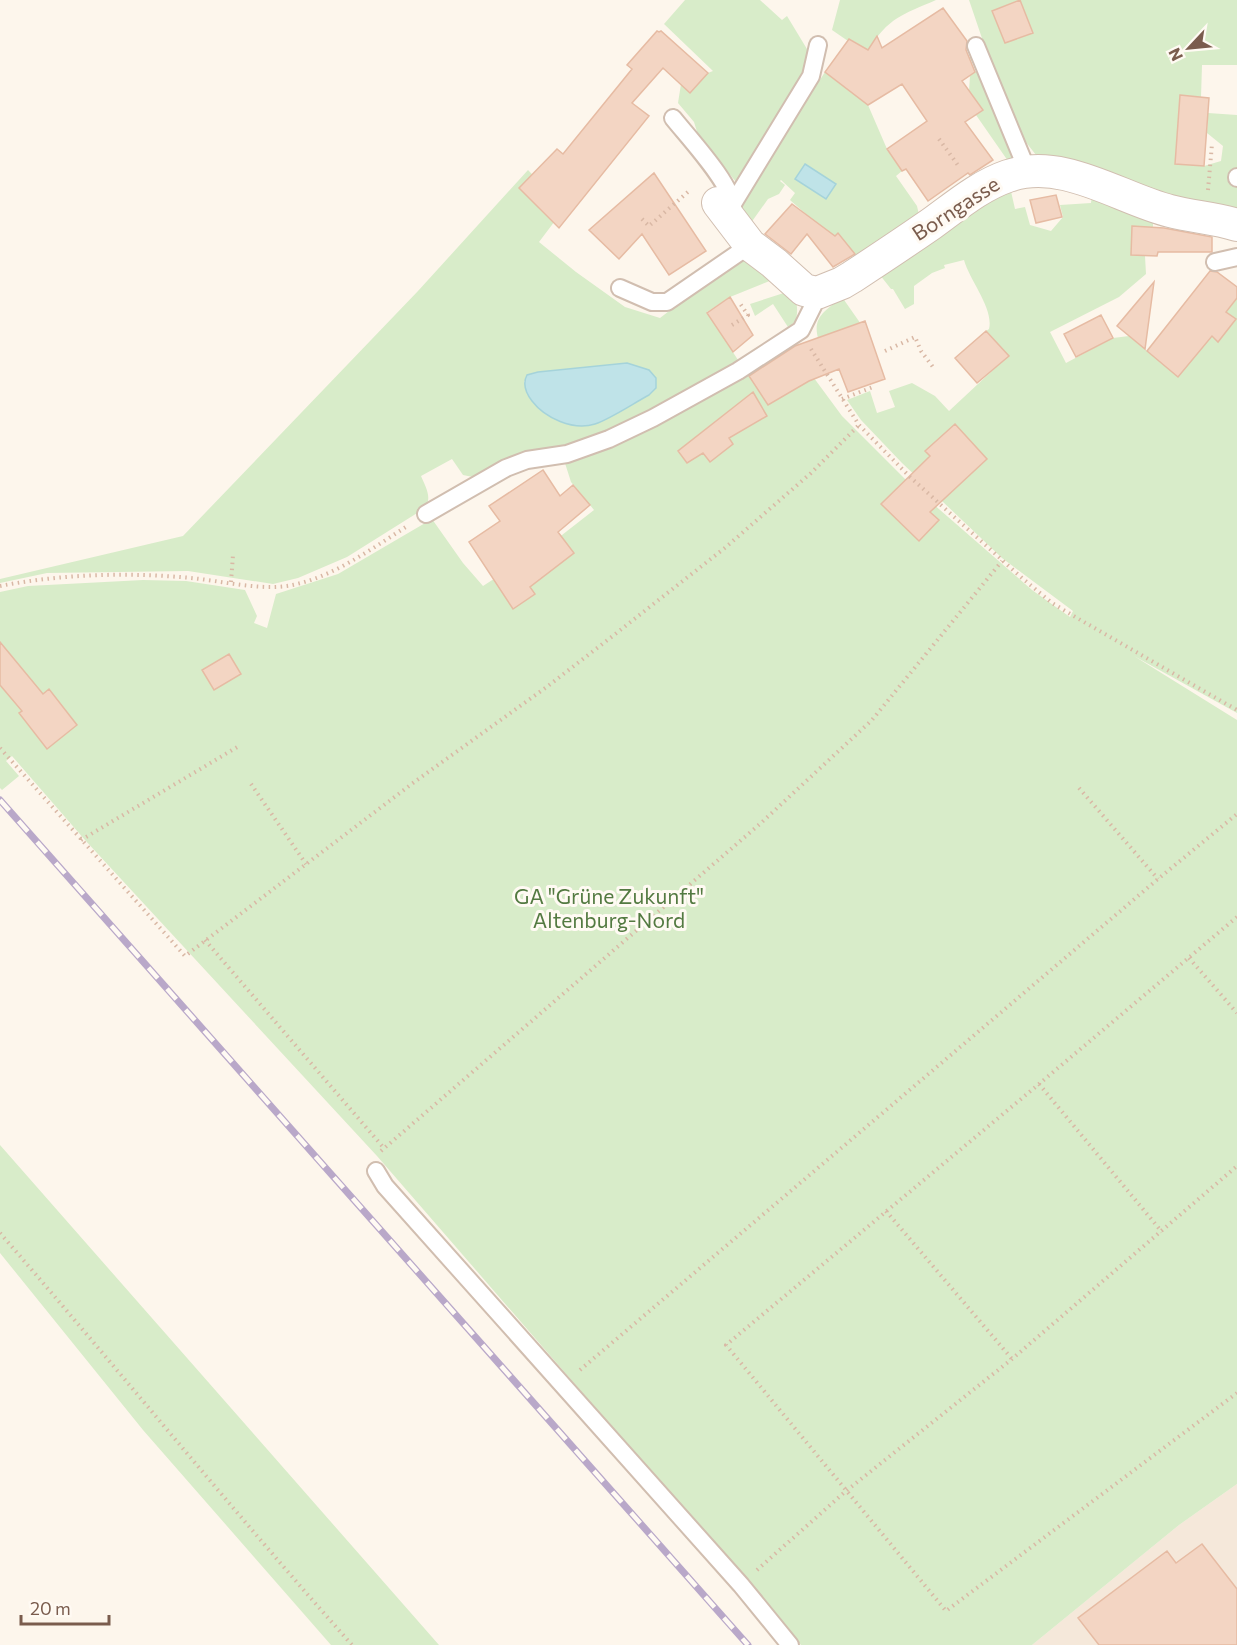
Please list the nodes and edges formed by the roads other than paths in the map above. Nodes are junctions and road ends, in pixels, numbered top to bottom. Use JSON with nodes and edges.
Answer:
{"nodes":[{"id":1,"x":818,"y":45,"type":"dead end"},
{"id":2,"x":976,"y":46,"type":"dead end"},
{"id":3,"x":673,"y":118,"type":"dead end"},
{"id":4,"x":1028,"y":172,"type":"junction"},
{"id":5,"x":725,"y":212,"type":"junction"},
{"id":6,"x":1237,"y":225,"type":"edge"},
{"id":7,"x":1237,"y":257,"type":"edge"},
{"id":8,"x":1215,"y":262,"type":"dead end"},
{"id":9,"x":620,"y":288,"type":"dead end"},
{"id":10,"x":817,"y":293,"type":"junction"},
{"id":11,"x":426,"y":514,"type":"road end"},
{"id":12,"x":376,"y":1171,"type":"road end"},
{"id":13,"x":790,"y":1645,"type":"edge"}],
"edges":[{"from":1,"to":5,"type":"lane"},
{"from":2,"to":4,"type":"lane"},
{"from":3,"to":5,"type":"lane"},
{"from":4,"to":6,"type":"street","name":"Borngasse"},
{"from":4,"to":10,"type":"street","name":"Borngasse"},
{"from":5,"to":9,"type":"lane"},
{"from":5,"to":10,"type":"street"},
{"from":7,"to":8,"type":"lane"},
{"from":10,"to":11,"type":"lane"},
{"from":12,"to":13,"type":"lane"}]}
